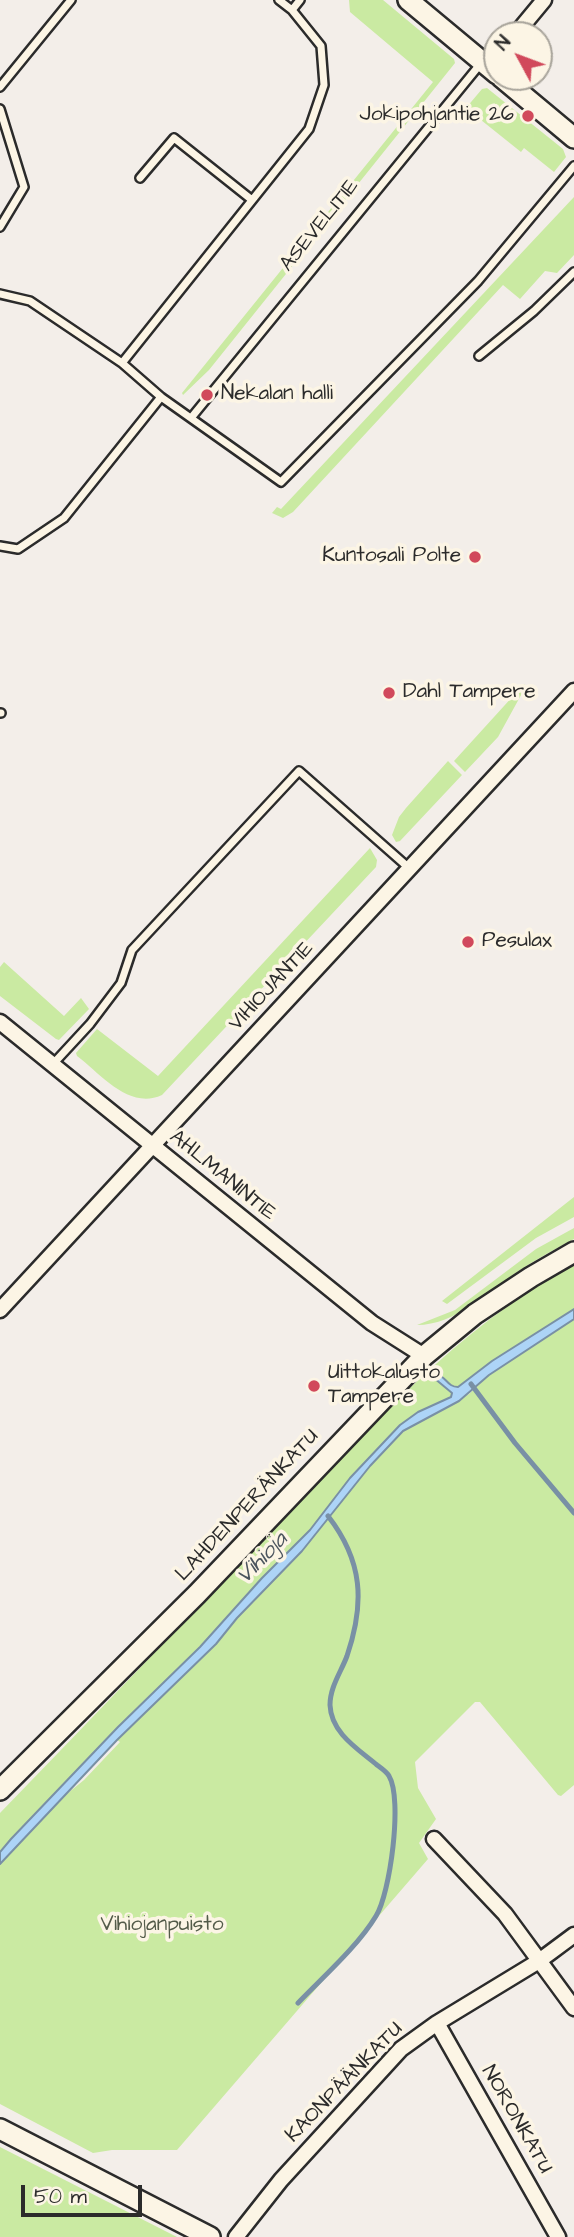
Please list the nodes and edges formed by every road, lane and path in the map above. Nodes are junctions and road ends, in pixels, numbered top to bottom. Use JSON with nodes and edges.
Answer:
{"nodes":[{"id":1,"x":71,"y":0,"type":"edge"},
{"id":2,"x":279,"y":0,"type":"edge"},
{"id":3,"x":300,"y":0,"type":"edge"},
{"id":4,"x":408,"y":0,"type":"edge"},
{"id":5,"x":544,"y":0,"type":"edge"},
{"id":6,"x":292,"y":10,"type":"junction"},
{"id":7,"x":527,"y":21,"type":"edge"},
{"id":8,"x":483,"y":59,"type":"edge"},
{"id":9,"x":483,"y":79,"type":"edge"},
{"id":10,"x":0,"y":87,"type":"edge"},
{"id":11,"x":520,"y":91,"type":"edge"},
{"id":12,"x":0,"y":109,"type":"edge"},
{"id":13,"x":574,"y":138,"type":"edge"},
{"id":14,"x":574,"y":166,"type":"edge"},
{"id":15,"x":140,"y":178,"type":"dead end"},
{"id":16,"x":252,"y":200,"type":"junction"},
{"id":17,"x":0,"y":227,"type":"edge"},
{"id":18,"x":574,"y":272,"type":"edge"},
{"id":19,"x":0,"y":294,"type":"edge"},
{"id":20,"x":479,"y":356,"type":"dead end"},
{"id":21,"x":122,"y":363,"type":"junction"},
{"id":22,"x":162,"y":397,"type":"junction"},
{"id":23,"x":191,"y":418,"type":"junction"},
{"id":24,"x":0,"y":546,"type":"edge"},
{"id":25,"x":574,"y":691,"type":"edge"},
{"id":26,"x":410,"y":869,"type":"junction"},
{"id":27,"x":0,"y":1022,"type":"edge"},
{"id":28,"x":53,"y":1064,"type":"junction"},
{"id":29,"x":152,"y":1147,"type":"junction"},
{"id":30,"x":574,"y":1252,"type":"edge"},
{"id":31,"x":0,"y":1310,"type":"edge"},
{"id":32,"x":424,"y":1356,"type":"junction"},
{"id":33,"x":2,"y":1790,"type":"edge"},
{"id":34,"x":435,"y":1839,"type":"dead end"},
{"id":35,"x":574,"y":1934,"type":"edge"},
{"id":36,"x":539,"y":1961,"type":"junction"},
{"id":37,"x":574,"y":2008,"type":"edge"},
{"id":38,"x":437,"y":2023,"type":"junction"},
{"id":39,"x":0,"y":2129,"type":"edge"},
{"id":40,"x":210,"y":2237,"type":"edge"},
{"id":41,"x":236,"y":2237,"type":"edge"},
{"id":42,"x":558,"y":2237,"type":"edge"}],
"edges":[{"from":1,"to":10,"type":"lane"},
{"from":2,"to":6,"type":"lane"},
{"from":3,"to":6,"type":"lane"},
{"from":4,"to":8,"type":"main road"},
{"from":5,"to":7,"type":"street"},
{"from":6,"to":16,"type":"lane"},
{"from":9,"to":23,"type":"lane","name":"ASEVELITIE"},
{"from":11,"to":13,"type":"main road"},
{"from":12,"to":17,"type":"lane"},
{"from":14,"to":23,"type":"lane"},
{"from":15,"to":16,"type":"lane"},
{"from":16,"to":21,"type":"lane"},
{"from":18,"to":20,"type":"lane"},
{"from":19,"to":21,"type":"lane"},
{"from":21,"to":22,"type":"lane"},
{"from":22,"to":23,"type":"lane"},
{"from":22,"to":24,"type":"lane"},
{"from":25,"to":26,"type":"street","name":"VIHIOJANTIE"},
{"from":26,"to":28,"type":"lane"},
{"from":26,"to":29,"type":"street","name":"VIHIOJANTIE"},
{"from":27,"to":28,"type":"street","name":"AHLMANINTIE"},
{"from":28,"to":29,"type":"street","name":"AHLMANINTIE"},
{"from":29,"to":31,"type":"street","name":"VIHIOJANTIE"},
{"from":29,"to":32,"type":"street","name":"AHLMANINTIE"},
{"from":30,"to":32,"type":"main road","name":"LAHDENPERÄNKATU"},
{"from":32,"to":33,"type":"main road","name":"LAHDENPERÄNKATU"},
{"from":34,"to":36,"type":"street"},
{"from":35,"to":36,"type":"street","name":"KAONPÄÄNKATU"},
{"from":36,"to":37,"type":"street"},
{"from":36,"to":38,"type":"street","name":"KAONPÄÄNKATU"},
{"from":38,"to":41,"type":"street","name":"KAONPÄÄNKATU"},
{"from":38,"to":42,"type":"street","name":"NORONKATU"},
{"from":39,"to":40,"type":"main road"}]}
